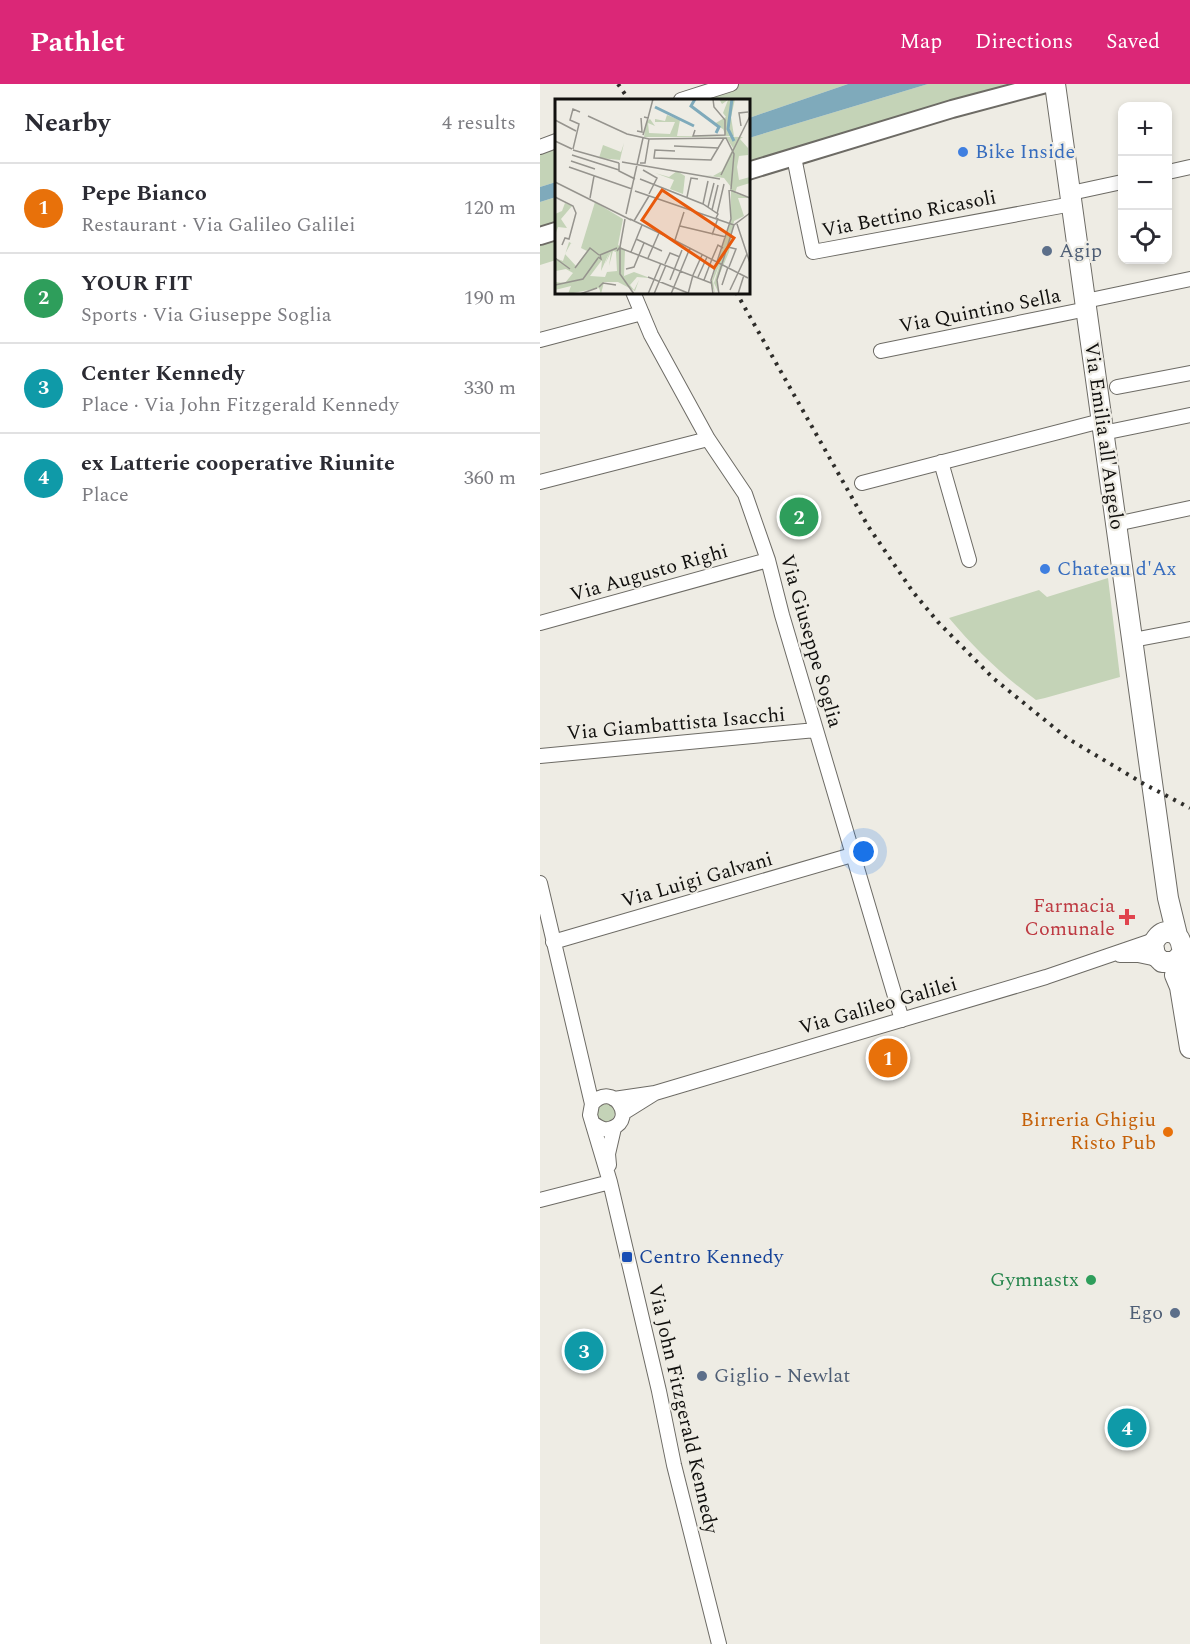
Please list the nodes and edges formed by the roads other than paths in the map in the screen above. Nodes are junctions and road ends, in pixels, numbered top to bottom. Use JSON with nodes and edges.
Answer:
{"nodes":[{"id":1,"x":730,"y":84,"type":"edge"},
{"id":2,"x":1046,"y":84,"type":"edge"},
{"id":3,"x":1055,"y":84,"type":"edge"},
{"id":4,"x":684,"y":99,"type":"edge"},
{"id":5,"x":555,"y":141,"type":"edge"},
{"id":6,"x":540,"y":147,"type":"edge"},
{"id":7,"x":794,"y":157,"type":"junction"},
{"id":8,"x":1190,"y":167,"type":"edge"},
{"id":9,"x":750,"y":170,"type":"edge"},
{"id":10,"x":1172,"y":171,"type":"edge"},
{"id":11,"x":1118,"y":183,"type":"edge"},
{"id":12,"x":1072,"y":198,"type":"junction"},
{"id":13,"x":555,"y":231,"type":"edge"},
{"id":14,"x":540,"y":236,"type":"edge"},
{"id":15,"x":1190,"y":279,"type":"edge"},
{"id":16,"x":634,"y":294,"type":"edge"},
{"id":17,"x":1091,"y":304,"type":"junction"},
{"id":18,"x":642,"y":313,"type":"junction"},
{"id":19,"x":540,"y":340,"type":"edge"},
{"id":20,"x":881,"y":351,"type":"dead end"},
{"id":21,"x":1190,"y":373,"type":"edge"},
{"id":22,"x":1117,"y":387,"type":"dead end"},
{"id":23,"x":1190,"y":415,"type":"edge"},
{"id":24,"x":1102,"y":427,"type":"junction"},
{"id":25,"x":708,"y":439,"type":"junction"},
{"id":26,"x":941,"y":462,"type":"junction"},
{"id":27,"x":540,"y":482,"type":"edge"},
{"id":28,"x":862,"y":483,"type":"dead end"},
{"id":29,"x":1190,"y":508,"type":"edge"},
{"id":30,"x":1116,"y":524,"type":"junction"},
{"id":31,"x":768,"y":560,"type":"junction"},
{"id":32,"x":969,"y":560,"type":"dead end"},
{"id":33,"x":540,"y":623,"type":"edge"},
{"id":34,"x":1190,"y":629,"type":"edge"},
{"id":35,"x":1133,"y":640,"type":"junction"},
{"id":36,"x":816,"y":730,"type":"junction"},
{"id":37,"x":540,"y":756,"type":"edge"},
{"id":38,"x":852,"y":855,"type":"junction"},
{"id":39,"x":540,"y":883,"type":"edge"},
{"id":40,"x":553,"y":942,"type":"junction"},
{"id":41,"x":1168,"y":947,"type":"junction"},
{"id":42,"x":902,"y":1020,"type":"junction"},
{"id":43,"x":1190,"y":1048,"type":"edge"},
{"id":44,"x":655,"y":1094,"type":"junction"},
{"id":45,"x":603,"y":1100,"type":"junction"},
{"id":46,"x":623,"y":1113,"type":"junction"},
{"id":47,"x":594,"y":1124,"type":"junction"},
{"id":48,"x":614,"y":1128,"type":"junction"},
{"id":49,"x":610,"y":1182,"type":"junction"},
{"id":50,"x":540,"y":1200,"type":"edge"},
{"id":51,"x":719,"y":1644,"type":"edge"}],
"edges":[{"from":1,"to":4,"type":"street"},
{"from":2,"to":7,"type":"street"},
{"from":3,"to":12,"type":"main road","name":"Via Emilia all'Angelo"},
{"from":5,"to":6,"type":"street"},
{"from":7,"to":9,"type":"street"},
{"from":7,"to":12,"type":"street","name":"Via Bettino Ricasoli"},
{"from":8,"to":10,"type":"street"},
{"from":11,"to":12,"type":"street"},
{"from":12,"to":17,"type":"main road","name":"Via Emilia all'Angelo"},
{"from":13,"to":14,"type":"street"},
{"from":15,"to":17,"type":"street","name":"Via Quintino Sella"},
{"from":16,"to":18,"type":"street","name":"Via Giuseppe Soglia"},
{"from":17,"to":20,"type":"street","name":"Via Quintino Sella"},
{"from":17,"to":24,"type":"main road","name":"Via Emilia all'Angelo"},
{"from":18,"to":19,"type":"street"},
{"from":18,"to":25,"type":"street","name":"Via Giuseppe Soglia"},
{"from":21,"to":22,"type":"street"},
{"from":23,"to":24,"type":"street"},
{"from":24,"to":26,"type":"street"},
{"from":24,"to":30,"type":"main road","name":"Via Emilia all'Angelo"},
{"from":25,"to":27,"type":"street"},
{"from":25,"to":31,"type":"street","name":"Via Giuseppe Soglia"},
{"from":26,"to":28,"type":"street"},
{"from":26,"to":32,"type":"street"},
{"from":29,"to":30,"type":"street"},
{"from":30,"to":35,"type":"main road","name":"Via Emilia all'Angelo"},
{"from":31,"to":33,"type":"street","name":"Via Augusto Righi"},
{"from":31,"to":36,"type":"street","name":"Via Giuseppe Soglia"},
{"from":34,"to":35,"type":"street"},
{"from":35,"to":41,"type":"main road","name":"Via Emilia all'Angelo"},
{"from":36,"to":37,"type":"street","name":"Via Giambattista Isacchi"},
{"from":36,"to":38,"type":"street","name":"Via Giuseppe Soglia"},
{"from":38,"to":40,"type":"street","name":"Via Luigi Galvani"},
{"from":38,"to":42,"type":"street","name":"Via Giuseppe Soglia"},
{"from":39,"to":40,"type":"street","name":"Via John Fitzgerald Kennedy"},
{"from":40,"to":45,"type":"street","name":"Via John Fitzgerald Kennedy"},
{"from":41,"to":42,"type":"street","name":"Via Galileo Galilei"},
{"from":41,"to":43,"type":"main road"},
{"from":42,"to":44,"type":"street","name":"Via Galileo Galilei"},
{"from":44,"to":45,"type":"street","name":"Via Galileo Galilei"},
{"from":44,"to":46,"type":"street","name":"Via Galileo Galilei"},
{"from":45,"to":46,"type":"street","name":"Via John Fitzgerald Kennedy"},
{"from":45,"to":47,"type":"street","name":"Via John Fitzgerald Kennedy"},
{"from":46,"to":48,"type":"street","name":"Via John Fitzgerald Kennedy"},
{"from":47,"to":48,"type":"street"},
{"from":47,"to":49,"type":"street","name":"Via John Fitzgerald Kennedy"},
{"from":48,"to":49,"type":"street","name":"Via John Fitzgerald Kennedy"},
{"from":49,"to":50,"type":"street"},
{"from":49,"to":51,"type":"street","name":"Via John Fitzgerald Kennedy"}]}
